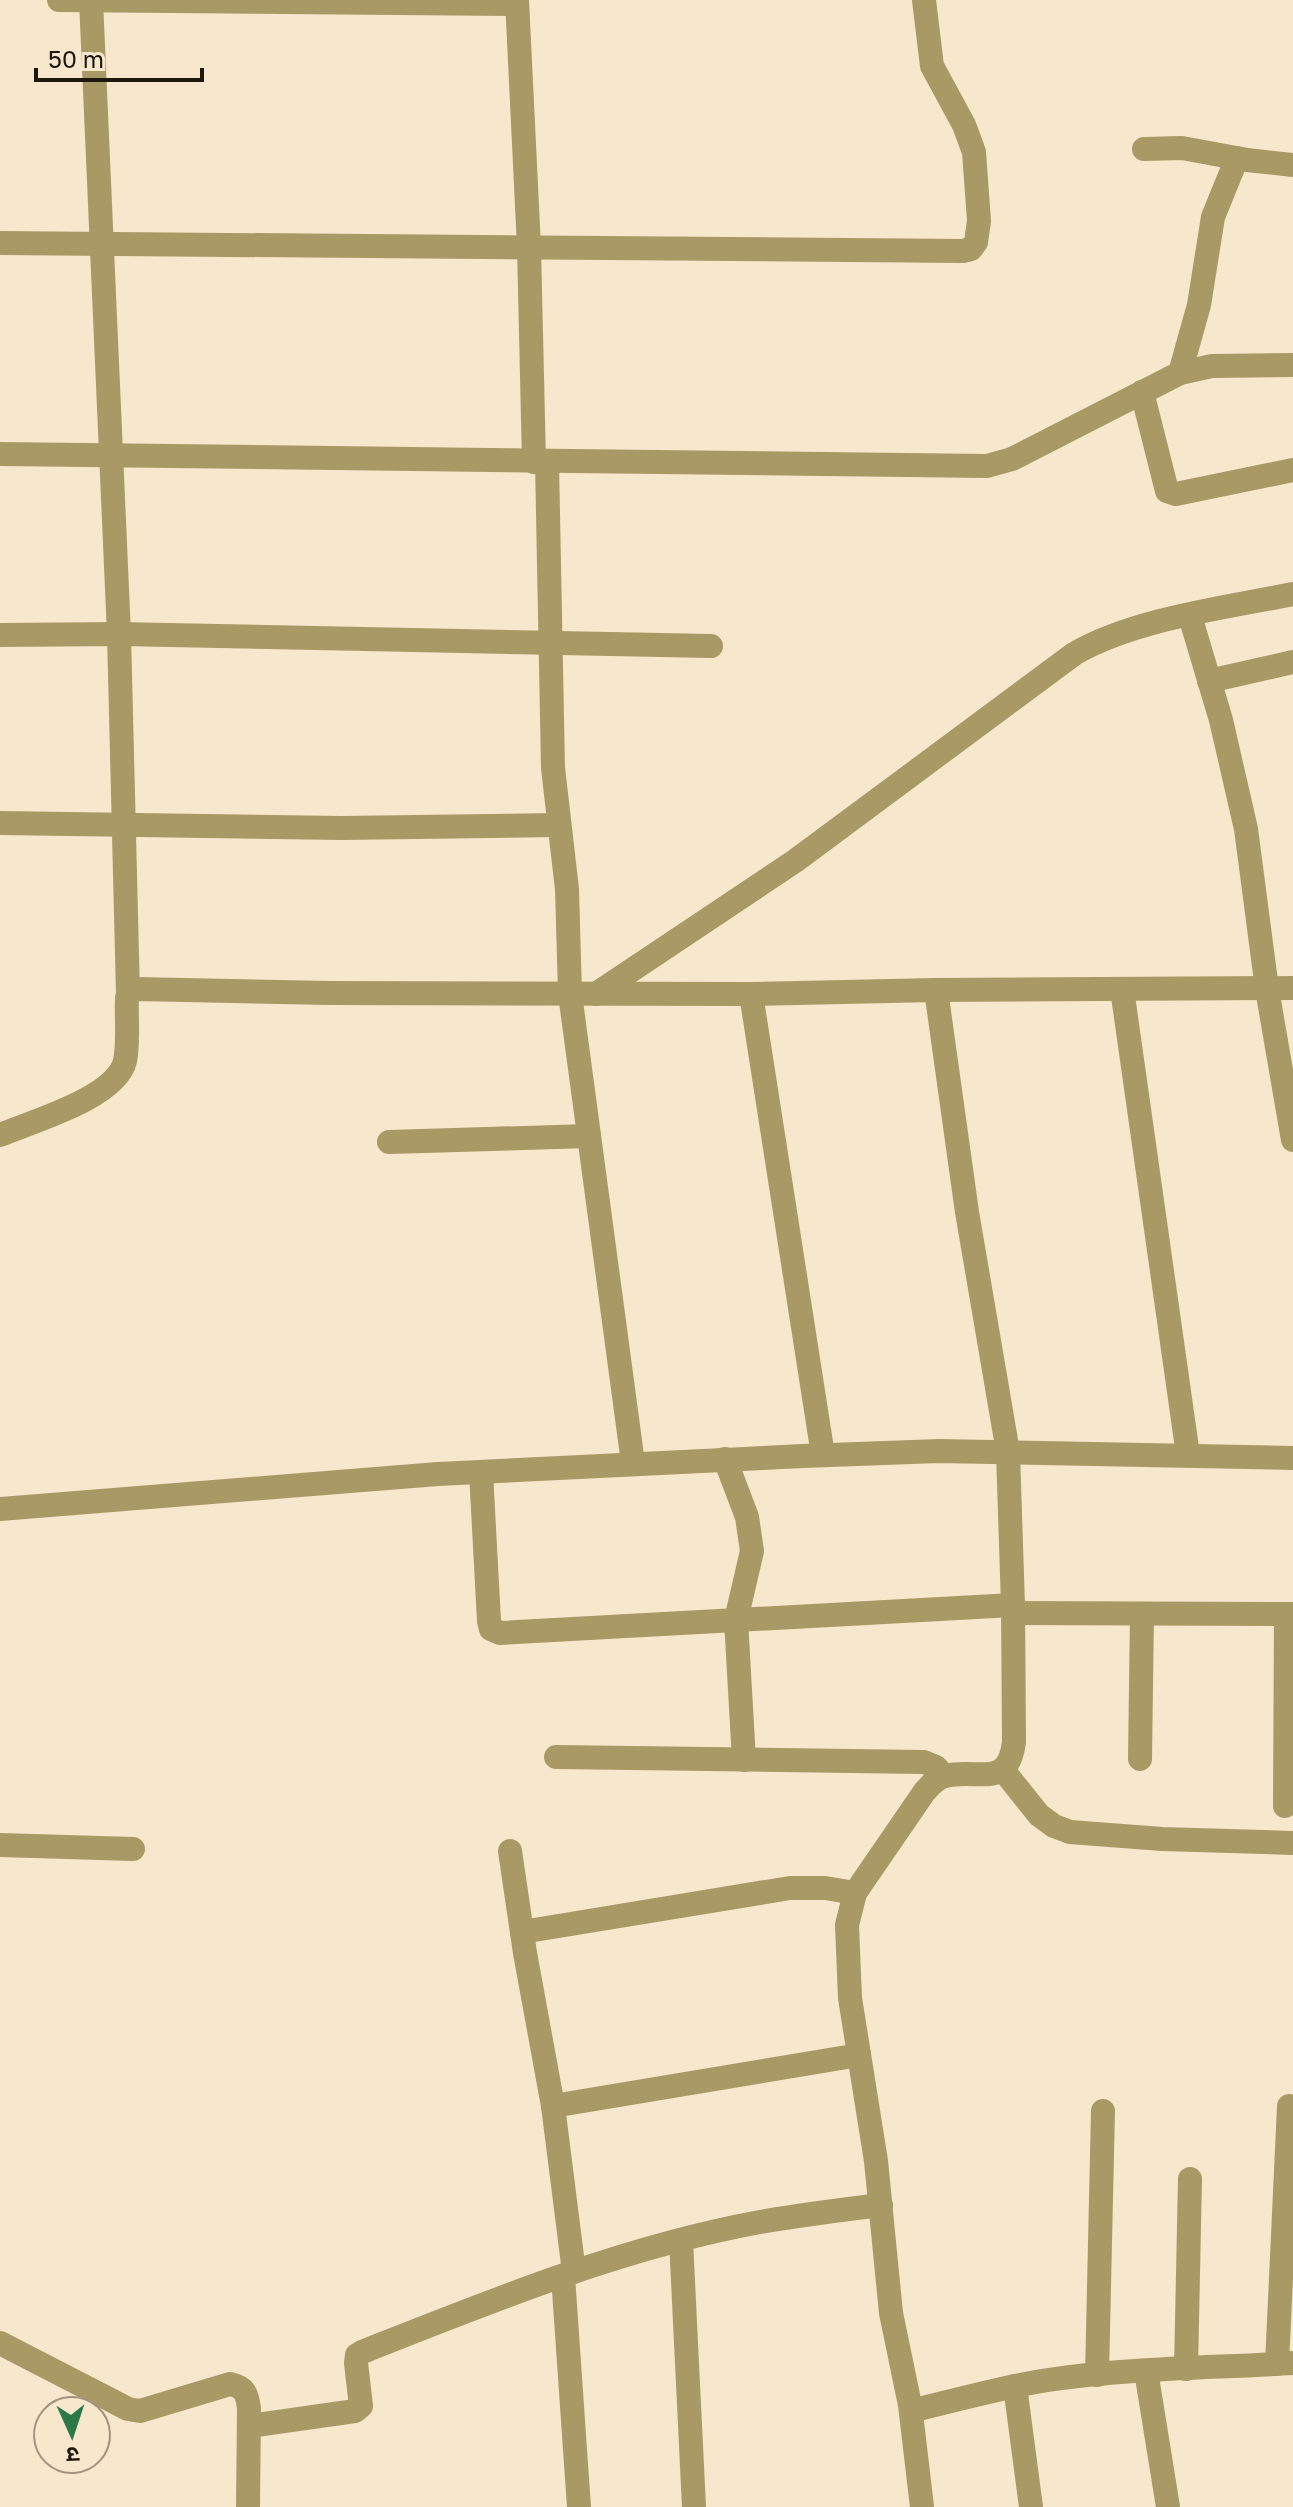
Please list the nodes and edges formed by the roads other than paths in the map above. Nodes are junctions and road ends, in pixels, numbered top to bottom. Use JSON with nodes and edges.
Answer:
{"nodes":[{"id":1,"x":59,"y":0,"type":"edge"},
{"id":2,"x":924,"y":0,"type":"edge"},
{"id":3,"x":91,"y":1,"type":"edge"},
{"id":4,"x":517,"y":2,"type":"edge"},
{"id":5,"x":1144,"y":149,"type":"dead end"},
{"id":6,"x":1237,"y":158,"type":"junction"},
{"id":7,"x":1293,"y":165,"type":"edge"},
{"id":8,"x":0,"y":243,"type":"edge"},
{"id":9,"x":101,"y":244,"type":"junction"},
{"id":10,"x":529,"y":247,"type":"junction"},
{"id":11,"x":1293,"y":365,"type":"edge"},
{"id":12,"x":1180,"y":373,"type":"junction"},
{"id":13,"x":1142,"y":392,"type":"junction"},
{"id":14,"x":0,"y":454,"type":"edge"},
{"id":15,"x":112,"y":455,"type":"junction"},
{"id":16,"x":541,"y":462,"type":"junction"},
{"id":17,"x":1293,"y":470,"type":"edge"},
{"id":18,"x":1293,"y":594,"type":"edge"},
{"id":19,"x":1190,"y":616,"type":"junction"},
{"id":20,"x":119,"y":634,"type":"junction"},
{"id":21,"x":0,"y":635,"type":"edge"},
{"id":22,"x":550,"y":641,"type":"junction"},
{"id":23,"x":711,"y":646,"type":"dead end"},
{"id":24,"x":1293,"y":662,"type":"edge"},
{"id":25,"x":1209,"y":681,"type":"junction"},
{"id":26,"x":0,"y":823,"type":"edge"},
{"id":27,"x":559,"y":825,"type":"junction"},
{"id":28,"x":123,"y":826,"type":"junction"},
{"id":29,"x":1293,"y":988,"type":"edge"},
{"id":30,"x":1122,"y":989,"type":"junction"},
{"id":31,"x":1267,"y":989,"type":"junction"},
{"id":32,"x":936,"y":990,"type":"junction"},
{"id":33,"x":128,"y":994,"type":"junction"},
{"id":34,"x":570,"y":994,"type":"junction"},
{"id":35,"x":596,"y":994,"type":"junction"},
{"id":36,"x":751,"y":994,"type":"junction"},
{"id":37,"x":0,"y":1135,"type":"edge"},
{"id":38,"x":589,"y":1136,"type":"junction"},
{"id":39,"x":1293,"y":1140,"type":"edge"},
{"id":40,"x":389,"y":1142,"type":"dead end"},
{"id":41,"x":1008,"y":1452,"type":"junction"},
{"id":42,"x":823,"y":1455,"type":"junction"},
{"id":43,"x":1188,"y":1455,"type":"junction"},
{"id":44,"x":1293,"y":1458,"type":"edge"},
{"id":45,"x":725,"y":1459,"type":"junction"},
{"id":46,"x":633,"y":1463,"type":"junction"},
{"id":47,"x":481,"y":1472,"type":"junction"},
{"id":48,"x":0,"y":1509,"type":"edge"},
{"id":49,"x":1013,"y":1609,"type":"junction"},
{"id":50,"x":1142,"y":1614,"type":"junction"},
{"id":51,"x":1289,"y":1614,"type":"edge"},
{"id":52,"x":736,"y":1620,"type":"junction"},
{"id":53,"x":743,"y":1753,"type":"junction"},
{"id":54,"x":556,"y":1757,"type":"dead end"},
{"id":55,"x":1140,"y":1759,"type":"dead end"},
{"id":56,"x":1003,"y":1770,"type":"junction"},
{"id":57,"x":944,"y":1776,"type":"junction"},
{"id":58,"x":1285,"y":1806,"type":"dead end"},
{"id":59,"x":1293,"y":1843,"type":"edge"},
{"id":60,"x":0,"y":1845,"type":"edge"},
{"id":61,"x":133,"y":1849,"type":"dead end"},
{"id":62,"x":510,"y":1851,"type":"dead end"},
{"id":63,"x":855,"y":1893,"type":"junction"},
{"id":64,"x":522,"y":1932,"type":"junction"},
{"id":65,"x":859,"y":2055,"type":"junction"},
{"id":66,"x":553,"y":2106,"type":"junction"},
{"id":67,"x":1289,"y":2106,"type":"dead end"},
{"id":68,"x":1103,"y":2111,"type":"dead end"},
{"id":69,"x":1190,"y":2179,"type":"dead end"},
{"id":70,"x":881,"y":2205,"type":"junction"},
{"id":71,"x":681,"y":2240,"type":"junction"},
{"id":72,"x":568,"y":2274,"type":"junction"},
{"id":73,"x":0,"y":2343,"type":"edge"},
{"id":74,"x":1285,"y":2364,"type":"edge"},
{"id":75,"x":1186,"y":2369,"type":"junction"},
{"id":76,"x":1146,"y":2371,"type":"junction"},
{"id":77,"x":1097,"y":2375,"type":"junction"},
{"id":78,"x":1015,"y":2386,"type":"junction"},
{"id":79,"x":911,"y":2411,"type":"junction"},
{"id":80,"x":249,"y":2426,"type":"junction"},
{"id":81,"x":248,"y":2507,"type":"edge"},
{"id":82,"x":579,"y":2507,"type":"edge"},
{"id":83,"x":694,"y":2507,"type":"edge"},
{"id":84,"x":922,"y":2507,"type":"edge"},
{"id":85,"x":1031,"y":2507,"type":"edge"},
{"id":86,"x":1168,"y":2507,"type":"edge"}],
"edges":[{"from":1,"to":3,"type":"street"},
{"from":2,"to":10,"type":"street"},
{"from":3,"to":4,"type":"street"},
{"from":3,"to":9,"type":"street"},
{"from":4,"to":10,"type":"street"},
{"from":5,"to":6,"type":"street"},
{"from":6,"to":7,"type":"street"},
{"from":6,"to":12,"type":"street"},
{"from":8,"to":9,"type":"street"},
{"from":9,"to":10,"type":"street"},
{"from":9,"to":15,"type":"street"},
{"from":10,"to":16,"type":"street"},
{"from":11,"to":12,"type":"street"},
{"from":12,"to":13,"type":"street"},
{"from":13,"to":16,"type":"street"},
{"from":13,"to":17,"type":"street"},
{"from":14,"to":15,"type":"street"},
{"from":15,"to":16,"type":"street"},
{"from":15,"to":20,"type":"street"},
{"from":16,"to":22,"type":"street"},
{"from":18,"to":19,"type":"street"},
{"from":19,"to":25,"type":"street"},
{"from":19,"to":35,"type":"street"},
{"from":20,"to":21,"type":"street"},
{"from":20,"to":22,"type":"street"},
{"from":20,"to":28,"type":"street"},
{"from":22,"to":23,"type":"street"},
{"from":22,"to":27,"type":"street"},
{"from":24,"to":25,"type":"street"},
{"from":25,"to":31,"type":"street"},
{"from":26,"to":28,"type":"street"},
{"from":27,"to":28,"type":"street"},
{"from":27,"to":34,"type":"street"},
{"from":28,"to":33,"type":"street"},
{"from":29,"to":31,"type":"street"},
{"from":30,"to":31,"type":"street"},
{"from":30,"to":32,"type":"street"},
{"from":30,"to":43,"type":"street"},
{"from":31,"to":39,"type":"street"},
{"from":32,"to":36,"type":"street"},
{"from":32,"to":41,"type":"street"},
{"from":33,"to":34,"type":"street"},
{"from":33,"to":37,"type":"street"},
{"from":34,"to":35,"type":"street"},
{"from":34,"to":38,"type":"street"},
{"from":35,"to":36,"type":"street"},
{"from":36,"to":42,"type":"street"},
{"from":38,"to":40,"type":"street"},
{"from":38,"to":46,"type":"street"},
{"from":41,"to":42,"type":"street"},
{"from":41,"to":43,"type":"street"},
{"from":41,"to":49,"type":"street"},
{"from":42,"to":45,"type":"street"},
{"from":43,"to":44,"type":"street"},
{"from":45,"to":46,"type":"street"},
{"from":45,"to":52,"type":"street"},
{"from":46,"to":47,"type":"street"},
{"from":47,"to":48,"type":"street"},
{"from":47,"to":52,"type":"street"},
{"from":49,"to":50,"type":"street"},
{"from":49,"to":52,"type":"street"},
{"from":49,"to":56,"type":"street"},
{"from":50,"to":51,"type":"street"},
{"from":50,"to":55,"type":"street"},
{"from":51,"to":58,"type":"street"},
{"from":52,"to":53,"type":"street"},
{"from":53,"to":54,"type":"street"},
{"from":53,"to":57,"type":"street"},
{"from":56,"to":57,"type":"street"},
{"from":56,"to":59,"type":"street"},
{"from":57,"to":63,"type":"street"},
{"from":60,"to":61,"type":"street"},
{"from":62,"to":64,"type":"street"},
{"from":63,"to":64,"type":"street"},
{"from":63,"to":65,"type":"street"},
{"from":64,"to":66,"type":"street"},
{"from":65,"to":66,"type":"street"},
{"from":65,"to":70,"type":"street"},
{"from":66,"to":72,"type":"street"},
{"from":67,"to":74,"type":"street"},
{"from":68,"to":77,"type":"street"},
{"from":69,"to":75,"type":"street"},
{"from":70,"to":71,"type":"street"},
{"from":70,"to":79,"type":"street"},
{"from":71,"to":72,"type":"street"},
{"from":71,"to":83,"type":"street"},
{"from":72,"to":80,"type":"street"},
{"from":72,"to":82,"type":"street"},
{"from":73,"to":80,"type":"street"},
{"from":74,"to":75,"type":"street"},
{"from":75,"to":76,"type":"street"},
{"from":76,"to":77,"type":"street"},
{"from":76,"to":86,"type":"street"},
{"from":77,"to":78,"type":"street"},
{"from":78,"to":79,"type":"street"},
{"from":78,"to":85,"type":"street"},
{"from":79,"to":84,"type":"street"},
{"from":80,"to":81,"type":"street"}]}
